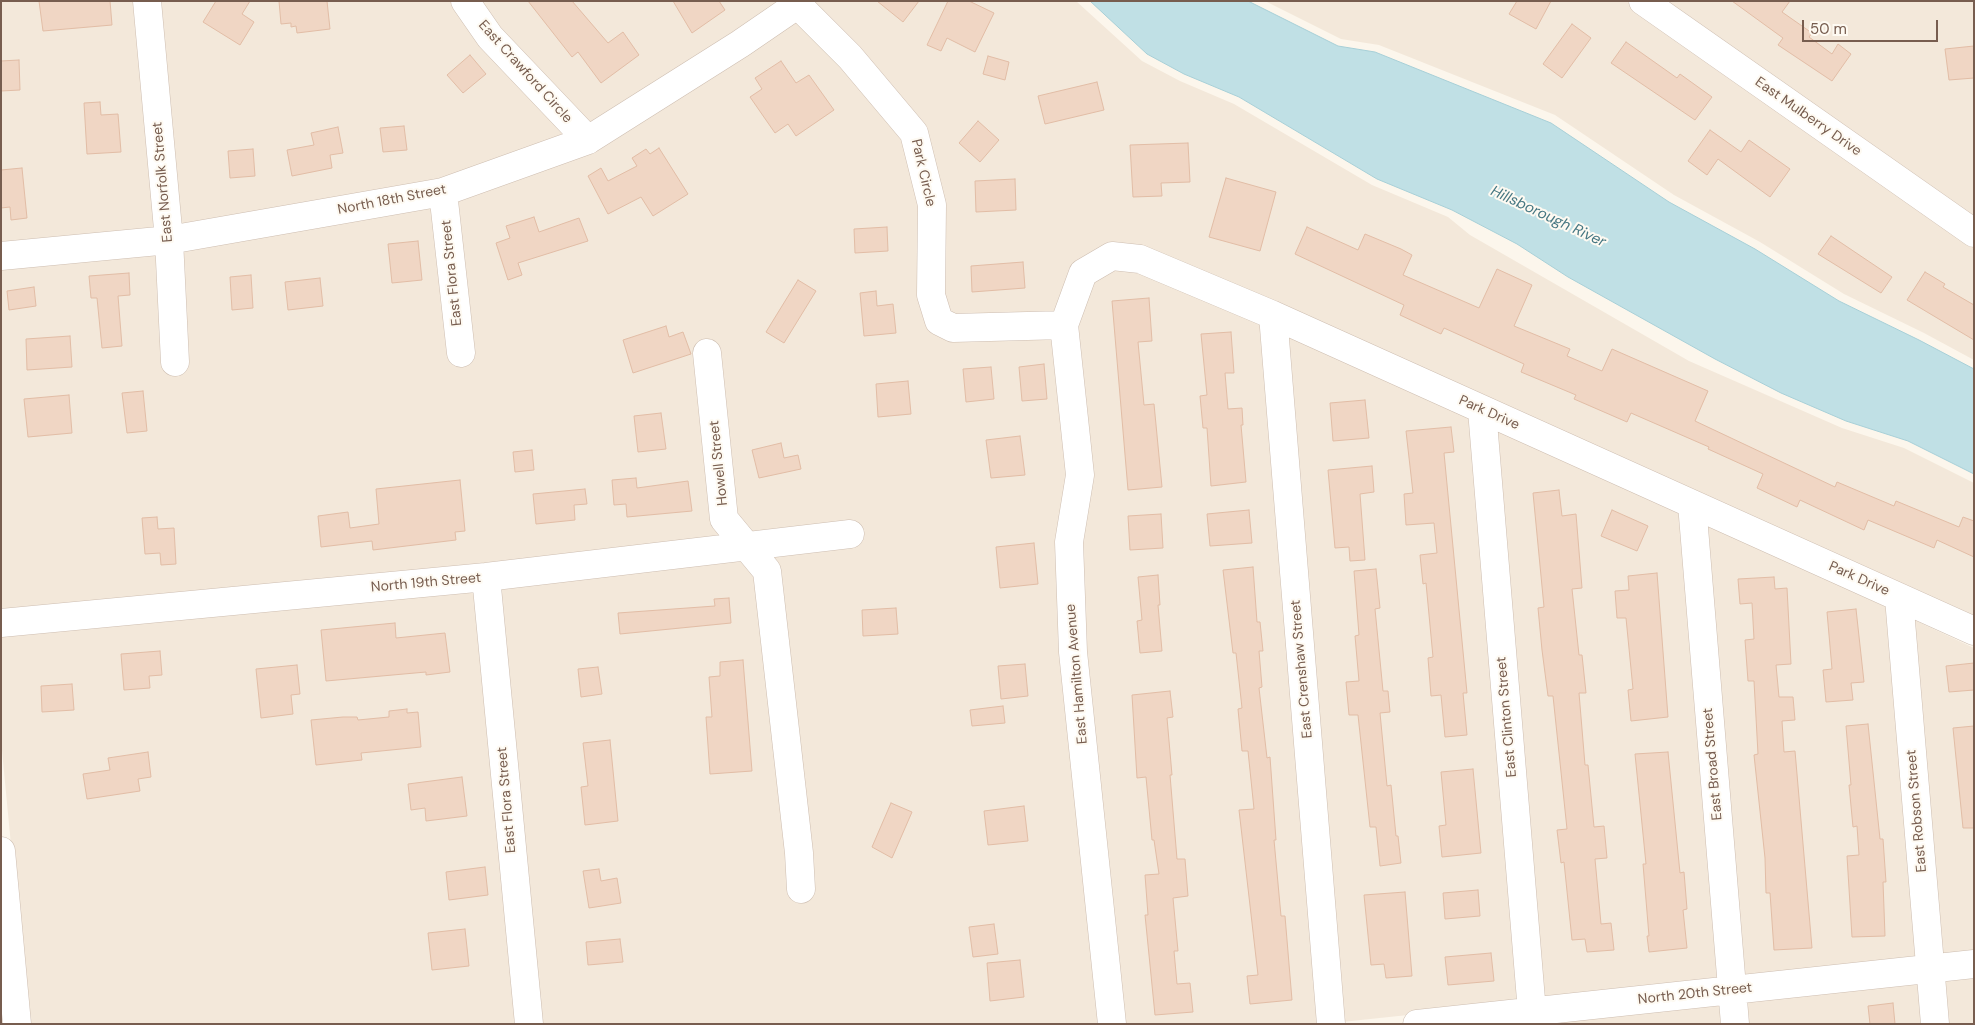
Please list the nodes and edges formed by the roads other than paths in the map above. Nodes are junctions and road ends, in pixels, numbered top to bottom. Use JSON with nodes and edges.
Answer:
{"nodes":[{"id":1,"x":147,"y":1,"type":"edge"},
{"id":2,"x":464,"y":1,"type":"edge"},
{"id":3,"x":1643,"y":1,"type":"edge"},
{"id":4,"x":795,"y":3,"type":"edge"},
{"id":5,"x":588,"y":140,"type":"junction"},
{"id":6,"x":442,"y":192,"type":"junction"},
{"id":7,"x":1974,"y":233,"type":"edge"},
{"id":8,"x":169,"y":240,"type":"junction"},
{"id":9,"x":1,"y":256,"type":"edge"},
{"id":10,"x":1273,"y":315,"type":"junction"},
{"id":11,"x":1064,"y":325,"type":"junction"},
{"id":12,"x":461,"y":353,"type":"dead end"},
{"id":13,"x":707,"y":353,"type":"dead end"},
{"id":14,"x":175,"y":362,"type":"dead end"},
{"id":15,"x":1482,"y":410,"type":"junction"},
{"id":16,"x":1692,"y":504,"type":"junction"},
{"id":17,"x":850,"y":534,"type":"dead end"},
{"id":18,"x":745,"y":545,"type":"junction"},
{"id":19,"x":486,"y":577,"type":"junction"},
{"id":20,"x":1900,"y":598,"type":"junction"},
{"id":21,"x":1,"y":623,"type":"edge"},
{"id":22,"x":1974,"y":631,"type":"edge"},
{"id":23,"x":1,"y":851,"type":"edge"},
{"id":24,"x":801,"y":889,"type":"dead end"},
{"id":25,"x":6,"y":948,"type":"edge"},
{"id":26,"x":1974,"y":964,"type":"edge"},
{"id":27,"x":1930,"y":969,"type":"junction"},
{"id":28,"x":1732,"y":990,"type":"junction"},
{"id":29,"x":1532,"y":1018,"type":"edge"},
{"id":30,"x":17,"y":1024,"type":"edge"},
{"id":31,"x":529,"y":1024,"type":"edge"},
{"id":32,"x":1112,"y":1024,"type":"edge"},
{"id":33,"x":1331,"y":1024,"type":"edge"},
{"id":34,"x":1417,"y":1024,"type":"edge"},
{"id":35,"x":1735,"y":1024,"type":"edge"},
{"id":36,"x":1935,"y":1024,"type":"edge"}],
"edges":[{"from":1,"to":8,"type":"street","name":"East Norfolk Street"},
{"from":2,"to":5,"type":"street","name":"East Crawford Circle"},
{"from":3,"to":7,"type":"street","name":"East Mulberry Drive"},
{"from":4,"to":5,"type":"street","name":"North 18th Street"},
{"from":4,"to":11,"type":"street","name":"Park Circle"},
{"from":5,"to":6,"type":"street","name":"North 18th Street"},
{"from":6,"to":8,"type":"street","name":"North 18th Street"},
{"from":6,"to":12,"type":"street","name":"East Flora Street"},
{"from":8,"to":9,"type":"street","name":"North 18th Street"},
{"from":8,"to":14,"type":"street","name":"East Norfolk Street"},
{"from":10,"to":11,"type":"street","name":"Park Drive"},
{"from":10,"to":15,"type":"street","name":"Park Drive"},
{"from":10,"to":33,"type":"street","name":"East Crenshaw Street"},
{"from":11,"to":32,"type":"street","name":"East Hamilton Avenue"},
{"from":13,"to":18,"type":"street","name":"Howell Street"},
{"from":15,"to":16,"type":"street","name":"Park Drive"},
{"from":15,"to":29,"type":"street","name":"East Clinton Street"},
{"from":16,"to":20,"type":"street","name":"Park Drive"},
{"from":16,"to":28,"type":"street","name":"East Broad Street"},
{"from":17,"to":18,"type":"street","name":"North 19th Street"},
{"from":18,"to":19,"type":"street","name":"North 19th Street"},
{"from":18,"to":24,"type":"street","name":"Howell Street"},
{"from":19,"to":21,"type":"street","name":"North 19th Street"},
{"from":19,"to":31,"type":"street","name":"East Flora Street"},
{"from":20,"to":22,"type":"street","name":"Park Drive"},
{"from":20,"to":27,"type":"street","name":"East Robson Street"},
{"from":23,"to":25,"type":"street"},
{"from":25,"to":30,"type":"street"},
{"from":26,"to":27,"type":"street","name":"North 20th Street"},
{"from":27,"to":28,"type":"street","name":"North 20th Street"},
{"from":27,"to":36,"type":"street","name":"East Robson Street"},
{"from":28,"to":29,"type":"street","name":"North 20th Street"},
{"from":28,"to":35,"type":"street","name":"East Broad Street"},
{"from":29,"to":34,"type":"street","name":"North 20th Street"}]}
